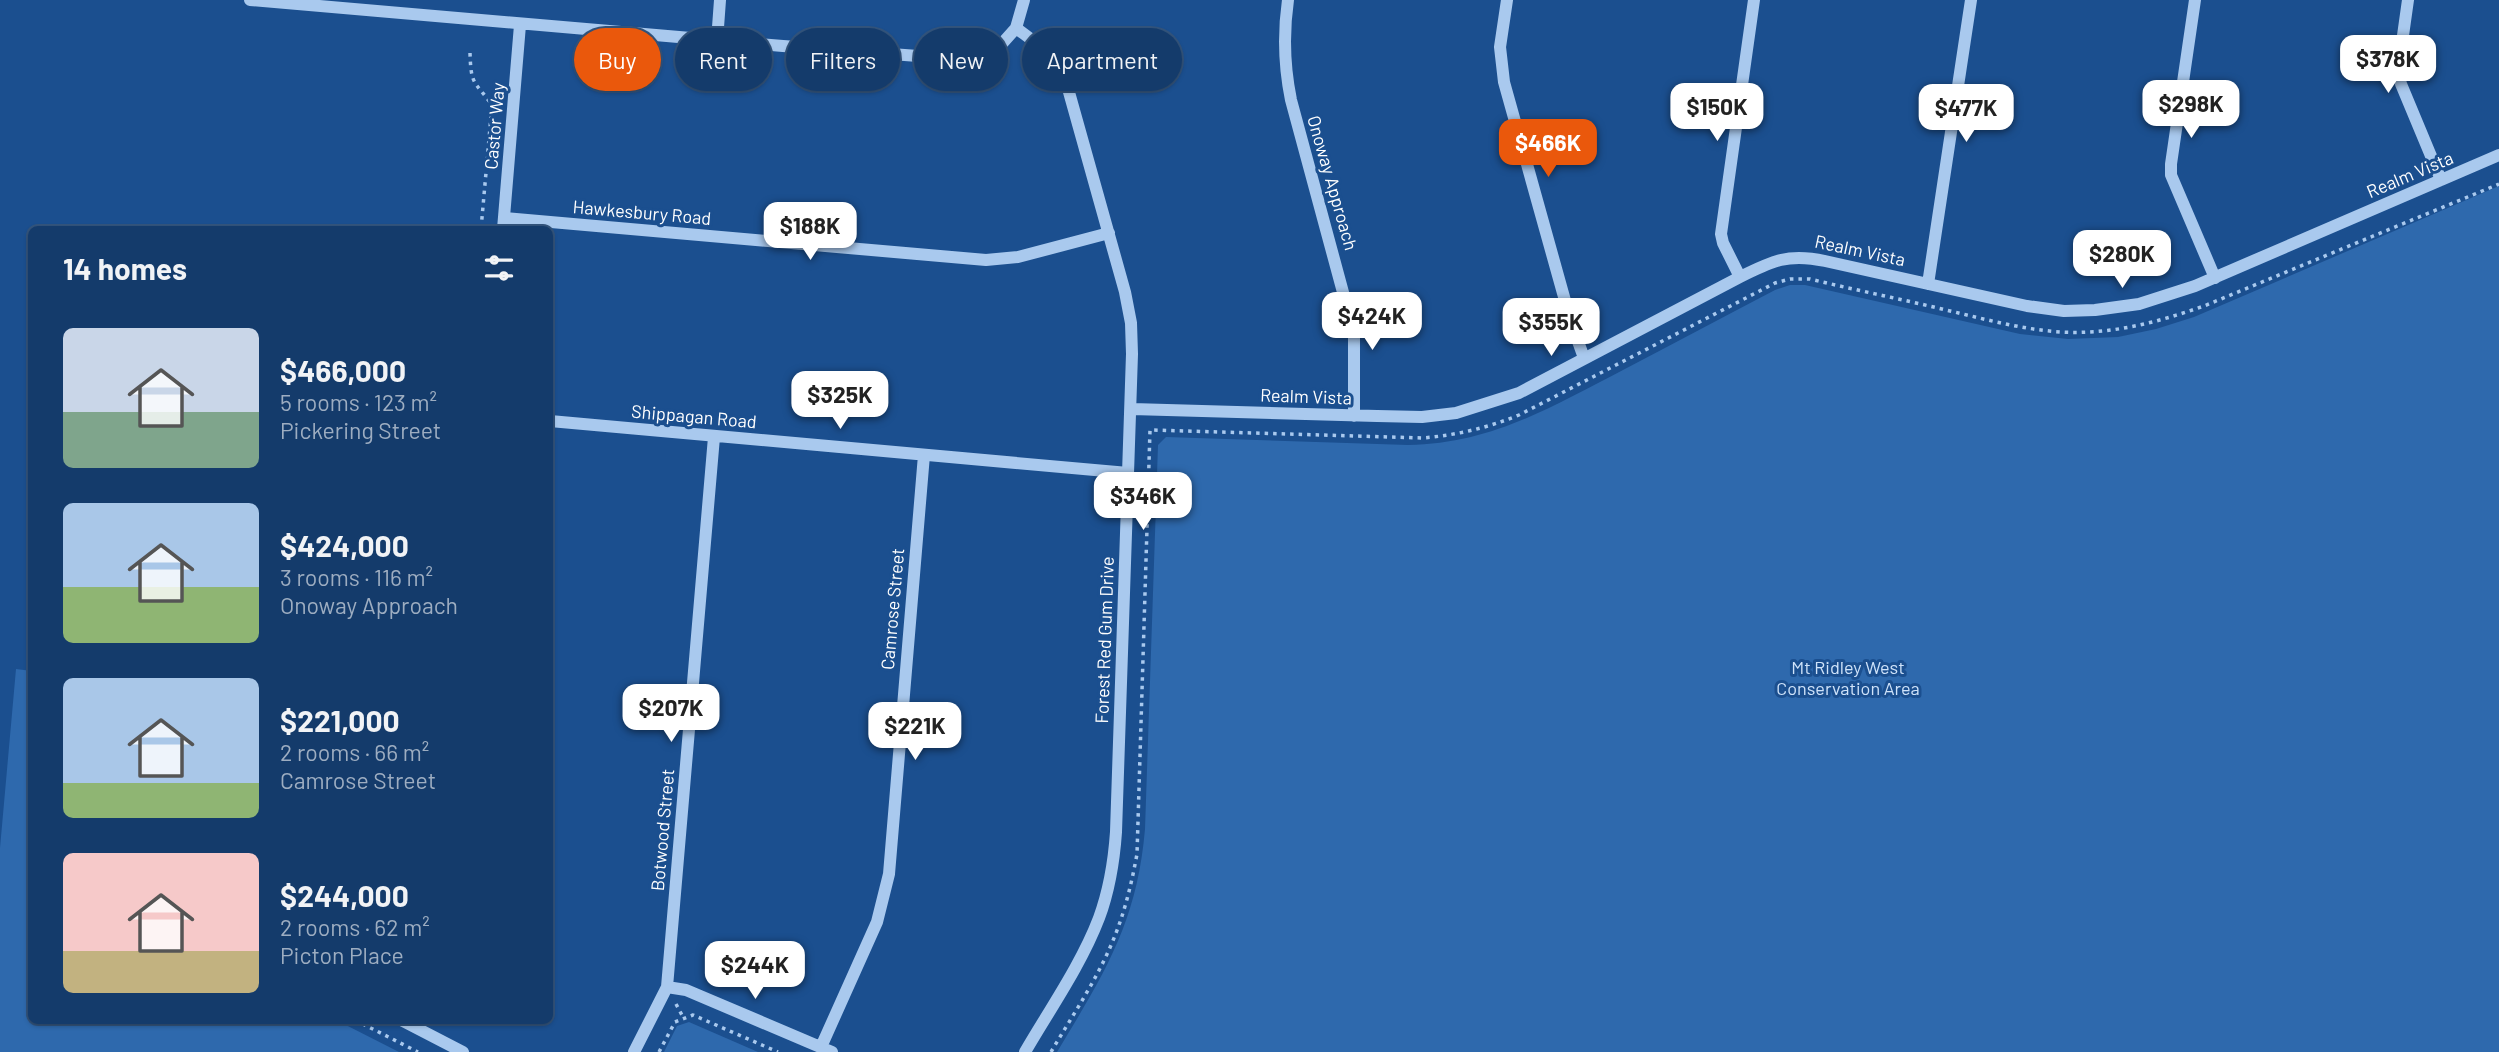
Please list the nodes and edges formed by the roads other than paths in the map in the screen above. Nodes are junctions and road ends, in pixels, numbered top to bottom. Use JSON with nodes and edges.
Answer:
{"nodes":[{"id":1,"x":250,"y":0,"type":"edge"},
{"id":2,"x":720,"y":0,"type":"edge"},
{"id":3,"x":1024,"y":0,"type":"edge"},
{"id":4,"x":1288,"y":0,"type":"edge"},
{"id":5,"x":1507,"y":0,"type":"edge"},
{"id":6,"x":1754,"y":0,"type":"edge"},
{"id":7,"x":1971,"y":0,"type":"edge"},
{"id":8,"x":2195,"y":0,"type":"edge"},
{"id":9,"x":2408,"y":0,"type":"edge"},
{"id":10,"x":520,"y":25,"type":"junction"},
{"id":11,"x":718,"y":28,"type":"edge"},
{"id":12,"x":1016,"y":28,"type":"junction"},
{"id":13,"x":675,"y":38,"type":"edge"},
{"id":14,"x":772,"y":45,"type":"edge"},
{"id":15,"x":2499,"y":155,"type":"edge"},
{"id":16,"x":2441,"y":180,"type":"junction"},
{"id":17,"x":504,"y":224,"type":"edge"},
{"id":18,"x":531,"y":226,"type":"edge"},
{"id":19,"x":553,"y":228,"type":"edge"},
{"id":20,"x":1109,"y":233,"type":"junction"},
{"id":21,"x":1740,"y":277,"type":"junction"},
{"id":22,"x":2214,"y":278,"type":"junction"},
{"id":23,"x":1928,"y":284,"type":"junction"},
{"id":24,"x":1584,"y":358,"type":"junction"},
{"id":25,"x":1132,"y":409,"type":"junction"},
{"id":26,"x":1354,"y":416,"type":"junction"},
{"id":27,"x":553,"y":421,"type":"edge"},
{"id":28,"x":714,"y":437,"type":"junction"},
{"id":29,"x":924,"y":455,"type":"junction"},
{"id":30,"x":1128,"y":473,"type":"junction"},
{"id":31,"x":667,"y":987,"type":"junction"},
{"id":32,"x":418,"y":1024,"type":"edge"},
{"id":33,"x":827,"y":1050,"type":"edge"},
{"id":34,"x":463,"y":1052,"type":"edge"},
{"id":35,"x":634,"y":1052,"type":"edge"},
{"id":36,"x":1025,"y":1052,"type":"edge"}],
"edges":[{"from":1,"to":10,"type":"street"},
{"from":2,"to":11,"type":"street"},
{"from":3,"to":12,"type":"street"},
{"from":4,"to":26,"type":"street","name":"Onoway Approach"},
{"from":5,"to":24,"type":"street"},
{"from":6,"to":21,"type":"street"},
{"from":7,"to":23,"type":"street"},
{"from":8,"to":22,"type":"street"},
{"from":9,"to":16,"type":"street"},
{"from":10,"to":13,"type":"street"},
{"from":10,"to":17,"type":"street","name":"Castor Way"},
{"from":12,"to":14,"type":"street"},
{"from":12,"to":20,"type":"street","name":"Forest Red Gum Drive"},
{"from":15,"to":16,"type":"street","name":"Realm Vista"},
{"from":16,"to":22,"type":"street","name":"Realm Vista"},
{"from":17,"to":18,"type":"street","name":"Hawkesbury Road"},
{"from":19,"to":20,"type":"street","name":"Hawkesbury Road"},
{"from":20,"to":25,"type":"street","name":"Forest Red Gum Drive"},
{"from":21,"to":23,"type":"street","name":"Realm Vista"},
{"from":21,"to":24,"type":"street","name":"Realm Vista"},
{"from":22,"to":23,"type":"street","name":"Realm Vista"},
{"from":24,"to":26,"type":"street","name":"Realm Vista"},
{"from":25,"to":26,"type":"street","name":"Realm Vista"},
{"from":25,"to":30,"type":"street","name":"Forest Red Gum Drive"},
{"from":27,"to":28,"type":"street","name":"Shippagan Road"},
{"from":28,"to":29,"type":"street","name":"Shippagan Road"},
{"from":28,"to":31,"type":"street","name":"Botwood Street"},
{"from":29,"to":30,"type":"street","name":"Shippagan Road"},
{"from":29,"to":33,"type":"street","name":"Camrose Street"},
{"from":30,"to":36,"type":"street","name":"Forest Red Gum Drive"},
{"from":31,"to":33,"type":"street"},
{"from":31,"to":35,"type":"street","name":"Botwood Street"},
{"from":32,"to":34,"type":"street"}]}
